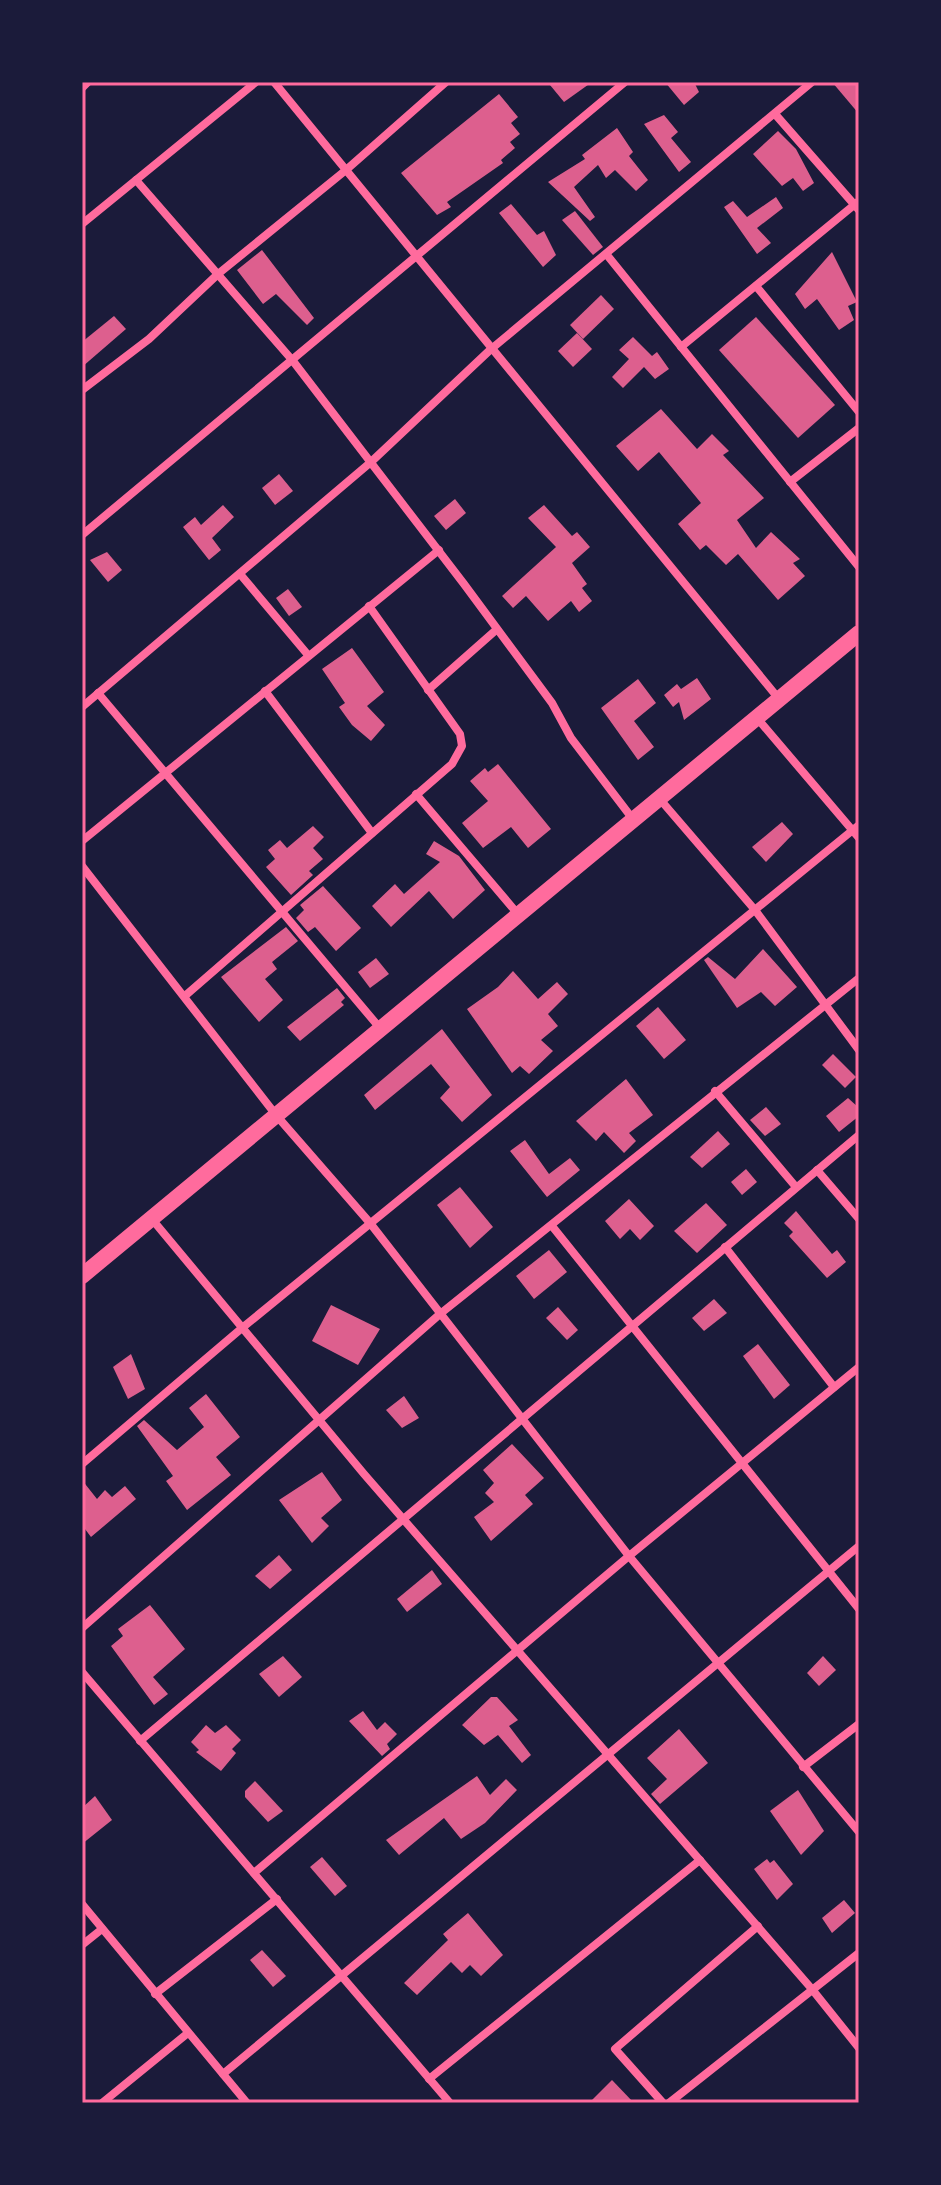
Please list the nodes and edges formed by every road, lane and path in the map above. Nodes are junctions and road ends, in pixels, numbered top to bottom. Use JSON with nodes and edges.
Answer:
{"nodes":[{"id":1,"x":88,"y":82,"type":"edge"},
{"id":2,"x":256,"y":82,"type":"edge"},
{"id":3,"x":274,"y":82,"type":"edge"},
{"id":4,"x":446,"y":82,"type":"edge"},
{"id":5,"x":625,"y":82,"type":"edge"},
{"id":6,"x":812,"y":82,"type":"edge"},
{"id":7,"x":82,"y":88,"type":"edge"},
{"id":8,"x":775,"y":114,"type":"junction"},
{"id":9,"x":346,"y":170,"type":"junction"},
{"id":10,"x":136,"y":180,"type":"junction"},
{"id":11,"x":858,"y":205,"type":"edge"},
{"id":12,"x":82,"y":224,"type":"edge"},
{"id":13,"x":607,"y":255,"type":"junction"},
{"id":14,"x":417,"y":258,"type":"junction"},
{"id":15,"x":218,"y":274,"type":"junction"},
{"id":16,"x":756,"y":286,"type":"junction"},
{"id":17,"x":681,"y":347,"type":"junction"},
{"id":18,"x":490,"y":350,"type":"junction"},
{"id":19,"x":293,"y":361,"type":"junction"},
{"id":20,"x":82,"y":390,"type":"edge"},
{"id":21,"x":859,"y":412,"type":"edge"},
{"id":22,"x":859,"y":428,"type":"edge"},
{"id":23,"x":371,"y":462,"type":"junction"},
{"id":24,"x":790,"y":482,"type":"junction"},
{"id":25,"x":82,"y":535,"type":"edge"},
{"id":26,"x":439,"y":550,"type":"junction"},
{"id":27,"x":859,"y":567,"type":"edge"},
{"id":28,"x":240,"y":574,"type":"junction"},
{"id":29,"x":369,"y":606,"type":"junction"},
{"id":30,"x":496,"y":630,"type":"junction"},
{"id":31,"x":859,"y":633,"type":"edge"},
{"id":32,"x":308,"y":655,"type":"junction"},
{"id":33,"x":428,"y":690,"type":"junction"},
{"id":34,"x":265,"y":691,"type":"junction"},
{"id":35,"x":98,"y":693,"type":"junction"},
{"id":36,"x":779,"y":699,"type":"junction"},
{"id":37,"x":82,"y":707,"type":"edge"},
{"id":38,"x":756,"y":718,"type":"junction"},
{"id":39,"x":165,"y":772,"type":"junction"},
{"id":40,"x":416,"y":794,"type":"junction"},
{"id":41,"x":658,"y":797,"type":"junction"},
{"id":42,"x":632,"y":818,"type":"junction"},
{"id":43,"x":857,"y":831,"type":"edge"},
{"id":44,"x":372,"y":833,"type":"junction"},
{"id":45,"x":82,"y":841,"type":"edge"},
{"id":46,"x":82,"y":866,"type":"edge"},
{"id":47,"x":755,"y":910,"type":"junction"},
{"id":48,"x":283,"y":911,"type":"junction"},
{"id":49,"x":517,"y":913,"type":"junction"},
{"id":50,"x":859,"y":978,"type":"edge"},
{"id":51,"x":186,"y":995,"type":"junction"},
{"id":52,"x":826,"y":1004,"type":"junction"},
{"id":53,"x":379,"y":1027,"type":"junction"},
{"id":54,"x":859,"y":1050,"type":"edge"},
{"id":55,"x":715,"y":1091,"type":"junction"},
{"id":56,"x":276,"y":1115,"type":"junction"},
{"id":57,"x":859,"y":1135,"type":"edge"},
{"id":58,"x":817,"y":1170,"type":"junction"},
{"id":59,"x":796,"y":1187,"type":"junction"},
{"id":60,"x":151,"y":1217,"type":"junction"},
{"id":61,"x":859,"y":1219,"type":"edge"},
{"id":62,"x":370,"y":1223,"type":"junction"},
{"id":63,"x":552,"y":1226,"type":"junction"},
{"id":64,"x":725,"y":1247,"type":"junction"},
{"id":65,"x":82,"y":1276,"type":"edge"},
{"id":66,"x":440,"y":1314,"type":"junction"},
{"id":67,"x":634,"y":1324,"type":"junction"},
{"id":68,"x":242,"y":1328,"type":"junction"},
{"id":69,"x":859,"y":1367,"type":"edge"},
{"id":70,"x":834,"y":1387,"type":"junction"},
{"id":71,"x":523,"y":1418,"type":"junction"},
{"id":72,"x":322,"y":1421,"type":"junction"},
{"id":73,"x":82,"y":1464,"type":"edge"},
{"id":74,"x":741,"y":1464,"type":"junction"},
{"id":75,"x":403,"y":1519,"type":"junction"},
{"id":76,"x":859,"y":1546,"type":"edge"},
{"id":77,"x":629,"y":1556,"type":"junction"},
{"id":78,"x":829,"y":1572,"type":"junction"},
{"id":79,"x":859,"y":1609,"type":"edge"},
{"id":80,"x":82,"y":1628,"type":"edge"},
{"id":81,"x":516,"y":1650,"type":"junction"},
{"id":82,"x":716,"y":1664,"type":"junction"},
{"id":83,"x":82,"y":1672,"type":"edge"},
{"id":84,"x":859,"y":1724,"type":"edge"},
{"id":85,"x":140,"y":1741,"type":"junction"},
{"id":86,"x":609,"y":1755,"type":"junction"},
{"id":87,"x":803,"y":1767,"type":"junction"},
{"id":88,"x":859,"y":1832,"type":"edge"},
{"id":89,"x":700,"y":1860,"type":"junction"},
{"id":90,"x":254,"y":1873,"type":"junction"},
{"id":91,"x":277,"y":1899,"type":"junction"},
{"id":92,"x":82,"y":1904,"type":"edge"},
{"id":93,"x":758,"y":1926,"type":"junction"},
{"id":94,"x":102,"y":1929,"type":"junction"},
{"id":95,"x":82,"y":1945,"type":"edge"},
{"id":96,"x":859,"y":1953,"type":"edge"},
{"id":97,"x":342,"y":1974,"type":"junction"},
{"id":98,"x":811,"y":1988,"type":"junction"},
{"id":99,"x":155,"y":1994,"type":"junction"},
{"id":100,"x":188,"y":2033,"type":"junction"},
{"id":101,"x":859,"y":2048,"type":"edge"},
{"id":102,"x":223,"y":2074,"type":"junction"},
{"id":103,"x":429,"y":2079,"type":"junction"},
{"id":104,"x":102,"y":2103,"type":"edge"},
{"id":105,"x":247,"y":2103,"type":"edge"},
{"id":106,"x":450,"y":2103,"type":"edge"},
{"id":107,"x":663,"y":2103,"type":"edge"},
{"id":108,"x":669,"y":2103,"type":"edge"}],
"edges":[{"from":1,"to":7,"type":"street"},
{"from":2,"to":10,"type":"street"},
{"from":3,"to":9,"type":"street"},
{"from":4,"to":9,"type":"street"},
{"from":5,"to":14,"type":"street"},
{"from":6,"to":8,"type":"street"},
{"from":8,"to":11,"type":"street"},
{"from":8,"to":13,"type":"street"},
{"from":9,"to":14,"type":"street"},
{"from":9,"to":15,"type":"street"},
{"from":10,"to":12,"type":"street"},
{"from":10,"to":15,"type":"street"},
{"from":11,"to":16,"type":"street"},
{"from":13,"to":17,"type":"street"},
{"from":13,"to":18,"type":"street"},
{"from":14,"to":18,"type":"street"},
{"from":14,"to":19,"type":"street"},
{"from":15,"to":19,"type":"street"},
{"from":15,"to":20,"type":"street"},
{"from":16,"to":17,"type":"street"},
{"from":16,"to":21,"type":"street"},
{"from":17,"to":24,"type":"street"},
{"from":18,"to":23,"type":"street"},
{"from":18,"to":36,"type":"street"},
{"from":19,"to":23,"type":"street"},
{"from":19,"to":25,"type":"street"},
{"from":22,"to":24,"type":"street"},
{"from":23,"to":26,"type":"street"},
{"from":23,"to":28,"type":"street"},
{"from":24,"to":27,"type":"street"},
{"from":26,"to":29,"type":"street"},
{"from":26,"to":30,"type":"street"},
{"from":28,"to":32,"type":"street"},
{"from":28,"to":35,"type":"street"},
{"from":29,"to":32,"type":"street"},
{"from":29,"to":33,"type":"street"},
{"from":30,"to":33,"type":"street"},
{"from":30,"to":42,"type":"street"},
{"from":31,"to":36,"type":"main road"},
{"from":32,"to":34,"type":"street"},
{"from":33,"to":40,"type":"street"},
{"from":34,"to":39,"type":"street"},
{"from":34,"to":44,"type":"street"},
{"from":35,"to":37,"type":"street"},
{"from":35,"to":39,"type":"street"},
{"from":36,"to":38,"type":"main road"},
{"from":38,"to":41,"type":"main road"},
{"from":38,"to":43,"type":"street"},
{"from":39,"to":45,"type":"street"},
{"from":39,"to":48,"type":"street"},
{"from":40,"to":44,"type":"street"},
{"from":40,"to":49,"type":"street"},
{"from":41,"to":42,"type":"main road"},
{"from":41,"to":47,"type":"street"},
{"from":42,"to":49,"type":"main road"},
{"from":43,"to":47,"type":"street"},
{"from":44,"to":48,"type":"street"},
{"from":46,"to":51,"type":"street"},
{"from":47,"to":52,"type":"street"},
{"from":47,"to":62,"type":"street"},
{"from":48,"to":51,"type":"street"},
{"from":48,"to":53,"type":"street"},
{"from":49,"to":53,"type":"main road"},
{"from":50,"to":52,"type":"street"},
{"from":51,"to":56,"type":"street"},
{"from":52,"to":54,"type":"street"},
{"from":52,"to":55,"type":"street"},
{"from":53,"to":56,"type":"main road"},
{"from":55,"to":59,"type":"street"},
{"from":55,"to":63,"type":"street"},
{"from":56,"to":60,"type":"main road"},
{"from":56,"to":62,"type":"street"},
{"from":57,"to":58,"type":"street"},
{"from":58,"to":59,"type":"street"},
{"from":58,"to":61,"type":"street"},
{"from":59,"to":64,"type":"street"},
{"from":60,"to":65,"type":"main road"},
{"from":60,"to":68,"type":"street"},
{"from":62,"to":66,"type":"street"},
{"from":62,"to":68,"type":"street"},
{"from":63,"to":66,"type":"street"},
{"from":63,"to":67,"type":"street"},
{"from":64,"to":67,"type":"street"},
{"from":64,"to":70,"type":"street"},
{"from":66,"to":71,"type":"street"},
{"from":66,"to":72,"type":"street"},
{"from":67,"to":71,"type":"street"},
{"from":67,"to":74,"type":"street"},
{"from":68,"to":72,"type":"street"},
{"from":68,"to":73,"type":"street"},
{"from":69,"to":70,"type":"street"},
{"from":70,"to":74,"type":"street"},
{"from":71,"to":75,"type":"street"},
{"from":71,"to":77,"type":"street"},
{"from":72,"to":75,"type":"street"},
{"from":72,"to":80,"type":"street"},
{"from":74,"to":77,"type":"street"},
{"from":74,"to":78,"type":"street"},
{"from":75,"to":81,"type":"street"},
{"from":75,"to":85,"type":"street"},
{"from":76,"to":78,"type":"street"},
{"from":77,"to":81,"type":"street"},
{"from":77,"to":82,"type":"street"},
{"from":78,"to":79,"type":"street"},
{"from":78,"to":82,"type":"street"},
{"from":81,"to":86,"type":"street"},
{"from":81,"to":90,"type":"street"},
{"from":82,"to":86,"type":"street"},
{"from":82,"to":87,"type":"street"},
{"from":83,"to":85,"type":"street"},
{"from":84,"to":87,"type":"street"},
{"from":85,"to":90,"type":"street"},
{"from":86,"to":89,"type":"street"},
{"from":86,"to":97,"type":"street"},
{"from":87,"to":88,"type":"street"},
{"from":89,"to":93,"type":"street"},
{"from":89,"to":103,"type":"street"},
{"from":90,"to":91,"type":"street"},
{"from":91,"to":97,"type":"street"},
{"from":91,"to":99,"type":"street"},
{"from":92,"to":94,"type":"street"},
{"from":93,"to":98,"type":"street"},
{"from":93,"to":107,"type":"street"},
{"from":94,"to":95,"type":"street"},
{"from":94,"to":99,"type":"street"},
{"from":96,"to":98,"type":"street"},
{"from":97,"to":102,"type":"street"},
{"from":97,"to":103,"type":"street"},
{"from":98,"to":101,"type":"street"},
{"from":98,"to":108,"type":"street"},
{"from":99,"to":100,"type":"street"},
{"from":100,"to":102,"type":"street"},
{"from":100,"to":104,"type":"street"},
{"from":102,"to":105,"type":"street"},
{"from":103,"to":106,"type":"street"}]}
